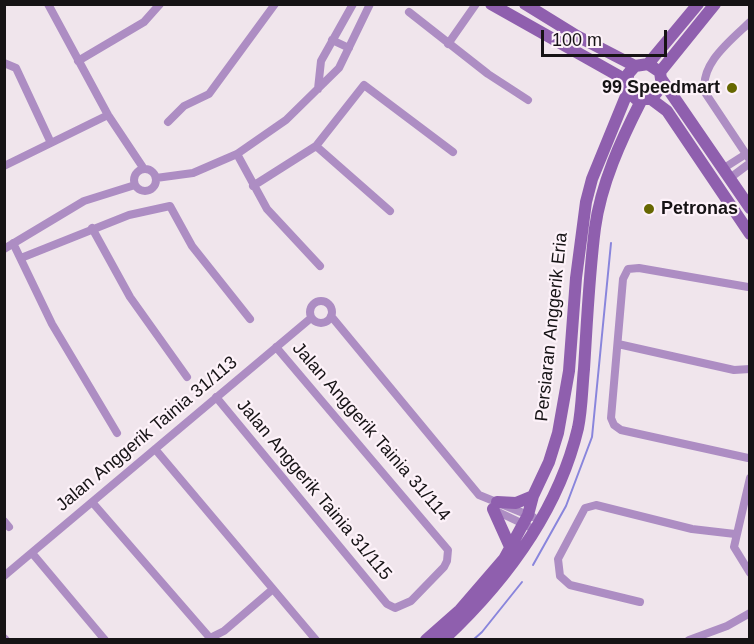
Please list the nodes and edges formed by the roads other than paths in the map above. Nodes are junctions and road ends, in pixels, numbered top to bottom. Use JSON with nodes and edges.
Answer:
{"nodes":[{"id":1,"x":48,"y":4,"type":"edge"},
{"id":2,"x":160,"y":4,"type":"edge"},
{"id":3,"x":275,"y":4,"type":"edge"},
{"id":4,"x":353,"y":4,"type":"edge"},
{"id":5,"x":370,"y":4,"type":"edge"},
{"id":6,"x":476,"y":4,"type":"edge"},
{"id":7,"x":490,"y":4,"type":"edge"},
{"id":8,"x":525,"y":4,"type":"edge"},
{"id":9,"x":698,"y":4,"type":"edge"},
{"id":10,"x":715,"y":4,"type":"edge"},
{"id":11,"x":409,"y":12,"type":"dead end"},
{"id":12,"x":748,"y":24,"type":"edge"},
{"id":13,"x":332,"y":40,"type":"junction"},
{"id":14,"x":448,"y":44,"type":"junction"},
{"id":15,"x":349,"y":48,"type":"junction"},
{"id":16,"x":78,"y":61,"type":"junction"},
{"id":17,"x":4,"y":63,"type":"edge"},
{"id":18,"x":641,"y":65,"type":"junction"},
{"id":19,"x":661,"y":76,"type":"junction"},
{"id":20,"x":627,"y":85,"type":"junction"},
{"id":21,"x":318,"y":90,"type":"junction"},
{"id":22,"x":528,"y":100,"type":"dead end"},
{"id":23,"x":646,"y":100,"type":"junction"},
{"id":24,"x":108,"y":115,"type":"junction"},
{"id":25,"x":168,"y":122,"type":"dead end"},
{"id":26,"x":51,"y":143,"type":"junction"},
{"id":27,"x":316,"y":146,"type":"junction"},
{"id":28,"x":453,"y":152,"type":"dead end"},
{"id":29,"x":237,"y":154,"type":"junction"},
{"id":30,"x":748,"y":159,"type":"edge"},
{"id":31,"x":4,"y":166,"type":"edge"},
{"id":32,"x":144,"y":169,"type":"junction"},
{"id":33,"x":727,"y":173,"type":"junction"},
{"id":34,"x":156,"y":178,"type":"junction"},
{"id":35,"x":135,"y":184,"type":"junction"},
{"id":36,"x":253,"y":186,"type":"junction"},
{"id":37,"x":750,"y":208,"type":"edge"},
{"id":38,"x":390,"y":211,"type":"dead end"},
{"id":39,"x":92,"y":228,"type":"junction"},
{"id":40,"x":750,"y":234,"type":"edge"},
{"id":41,"x":9,"y":246,"type":"edge"},
{"id":42,"x":21,"y":258,"type":"junction"},
{"id":43,"x":320,"y":266,"type":"dead end"},
{"id":44,"x":748,"y":287,"type":"dead end"},
{"id":45,"x":331,"y":316,"type":"junction"},
{"id":46,"x":311,"y":318,"type":"junction"},
{"id":47,"x":250,"y":319,"type":"dead end"},
{"id":48,"x":618,"y":344,"type":"junction"},
{"id":49,"x":276,"y":347,"type":"junction"},
{"id":50,"x":750,"y":369,"type":"edge"},
{"id":51,"x":187,"y":377,"type":"dead end"},
{"id":52,"x":216,"y":397,"type":"junction"},
{"id":53,"x":117,"y":433,"type":"dead end"},
{"id":54,"x":155,"y":449,"type":"junction"},
{"id":55,"x":749,"y":459,"type":"edge"},
{"id":56,"x":750,"y":478,"type":"edge"},
{"id":57,"x":533,"y":496,"type":"junction"},
{"id":58,"x":92,"y":502,"type":"junction"},
{"id":59,"x":492,"y":504,"type":"junction"},
{"id":60,"x":526,"y":519,"type":"junction"},
{"id":61,"x":539,"y":525,"type":"junction"},
{"id":62,"x":735,"y":534,"type":"junction"},
{"id":63,"x":511,"y":549,"type":"junction"},
{"id":64,"x":32,"y":553,"type":"junction"},
{"id":65,"x":750,"y":573,"type":"edge"},
{"id":66,"x":4,"y":576,"type":"edge"},
{"id":67,"x":273,"y":590,"type":"junction"},
{"id":68,"x":640,"y":602,"type":"dead end"},
{"id":69,"x":387,"y":604,"type":"joint"},
{"id":70,"x":750,"y":613,"type":"edge"},
{"id":71,"x":105,"y":639,"type":"edge"},
{"id":72,"x":316,"y":639,"type":"edge"},
{"id":73,"x":426,"y":639,"type":"edge"},
{"id":74,"x":443,"y":639,"type":"edge"},
{"id":75,"x":689,"y":639,"type":"edge"}],
"edges":[{"from":1,"to":16,"type":"street"},
{"from":2,"to":16,"type":"street"},
{"from":3,"to":25,"type":"street"},
{"from":4,"to":13,"type":"street"},
{"from":5,"to":15,"type":"street"},
{"from":6,"to":14,"type":"street"},
{"from":7,"to":20,"type":"main road"},
{"from":8,"to":18,"type":"main road"},
{"from":9,"to":18,"type":"main road"},
{"from":10,"to":19,"type":"main road"},
{"from":11,"to":14,"type":"street"},
{"from":12,"to":30,"type":"street"},
{"from":13,"to":15,"type":"street"},
{"from":13,"to":21,"type":"street"},
{"from":14,"to":22,"type":"street"},
{"from":15,"to":21,"type":"street"},
{"from":16,"to":24,"type":"street"},
{"from":17,"to":26,"type":"street"},
{"from":18,"to":19,"type":"main road"},
{"from":18,"to":20,"type":"main road","name":"Persiaran Anggerik Eria"},
{"from":19,"to":23,"type":"main road","name":"Persiaran Anggerik Eria"},
{"from":19,"to":33,"type":"main road"},
{"from":20,"to":23,"type":"main road"},
{"from":20,"to":57,"type":"main road","name":"Persiaran Anggerik Eria"},
{"from":21,"to":29,"type":"street"},
{"from":23,"to":40,"type":"main road"},
{"from":23,"to":61,"type":"main road","name":"Persiaran Anggerik Eria"},
{"from":24,"to":26,"type":"street"},
{"from":24,"to":32,"type":"street"},
{"from":26,"to":31,"type":"street"},
{"from":27,"to":28,"type":"street"},
{"from":27,"to":36,"type":"street"},
{"from":27,"to":38,"type":"street"},
{"from":29,"to":34,"type":"street"},
{"from":29,"to":36,"type":"street"},
{"from":30,"to":33,"type":"street"},
{"from":32,"to":34,"type":"street"},
{"from":32,"to":35,"type":"street"},
{"from":33,"to":37,"type":"main road"},
{"from":34,"to":35,"type":"street"},
{"from":35,"to":41,"type":"street"},
{"from":36,"to":43,"type":"street"},
{"from":39,"to":42,"type":"street"},
{"from":39,"to":47,"type":"street"},
{"from":39,"to":51,"type":"street"},
{"from":41,"to":42,"type":"street"},
{"from":42,"to":53,"type":"street"},
{"from":44,"to":48,"type":"street"},
{"from":45,"to":46,"type":"street"},
{"from":45,"to":46,"type":"street"},
{"from":45,"to":59,"type":"street"},
{"from":46,"to":49,"type":"street","name":"Jalan Anggerik Tainia 31/113"},
{"from":48,"to":50,"type":"street"},
{"from":48,"to":55,"type":"street"},
{"from":49,"to":52,"type":"street","name":"Jalan Anggerik Tainia 31/113"},
{"from":49,"to":69,"type":"street","name":"Jalan Anggerik Tainia 31/114"},
{"from":52,"to":54,"type":"street","name":"Jalan Anggerik Tainia 31/113"},
{"from":52,"to":69,"type":"street","name":"Jalan Anggerik Tainia 31/115"},
{"from":54,"to":58,"type":"street","name":"Jalan Anggerik Tainia 31/113"},
{"from":54,"to":67,"type":"street"},
{"from":56,"to":62,"type":"street"},
{"from":57,"to":59,"type":"main road"},
{"from":57,"to":60,"type":"main road","name":"Persiaran Anggerik Eria"},
{"from":58,"to":64,"type":"street","name":"Jalan Anggerik Tainia 31/113"},
{"from":58,"to":67,"type":"street"},
{"from":59,"to":60,"type":"street"},
{"from":59,"to":63,"type":"main road"},
{"from":60,"to":61,"type":"street"},
{"from":60,"to":63,"type":"main road","name":"Persiaran Anggerik Eria"},
{"from":61,"to":74,"type":"main road","name":"Persiaran Anggerik Eria"},
{"from":62,"to":65,"type":"street"},
{"from":62,"to":68,"type":"street"},
{"from":63,"to":73,"type":"main road","name":"Persiaran Anggerik Eria"},
{"from":64,"to":66,"type":"street","name":"Jalan Anggerik Tainia 31/113"},
{"from":64,"to":71,"type":"street"},
{"from":67,"to":72,"type":"street"},
{"from":70,"to":75,"type":"street"}]}
